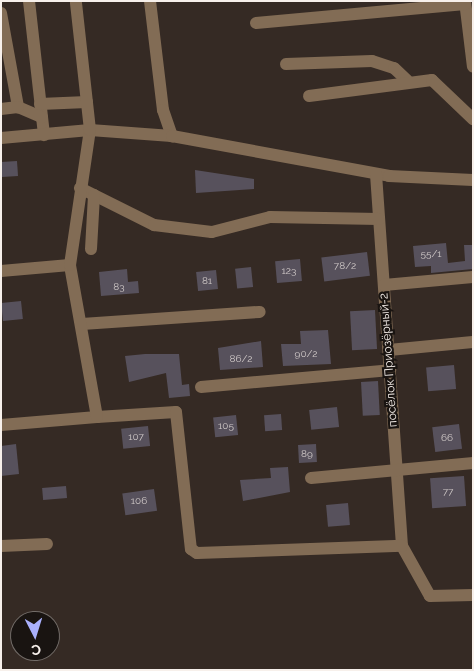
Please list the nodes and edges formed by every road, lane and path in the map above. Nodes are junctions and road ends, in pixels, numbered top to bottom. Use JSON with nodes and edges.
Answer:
{"nodes":[{"id":1,"x":29,"y":1,"type":"edge"},
{"id":2,"x":150,"y":1,"type":"edge"},
{"id":3,"x":76,"y":3,"type":"dead end"},
{"id":4,"x":465,"y":3,"type":"edge"},
{"id":5,"x":1,"y":13,"type":"edge"},
{"id":6,"x":256,"y":23,"type":"dead end"},
{"id":7,"x":286,"y":64,"type":"dead end"},
{"id":8,"x":473,"y":67,"type":"edge"},
{"id":9,"x":407,"y":80,"type":"junction"},
{"id":10,"x":309,"y":96,"type":"dead end"},
{"id":11,"x":86,"y":102,"type":"junction"},
{"id":12,"x":40,"y":104,"type":"junction"},
{"id":13,"x":18,"y":107,"type":"junction"},
{"id":14,"x":1,"y":110,"type":"edge"},
{"id":15,"x":42,"y":117,"type":"junction"},
{"id":16,"x":473,"y":119,"type":"edge"},
{"id":17,"x":90,"y":130,"type":"junction"},
{"id":18,"x":44,"y":134,"type":"junction"},
{"id":19,"x":172,"y":136,"type":"junction"},
{"id":20,"x":1,"y":138,"type":"edge"},
{"id":21,"x":376,"y":174,"type":"junction"},
{"id":22,"x":473,"y":180,"type":"edge"},
{"id":23,"x":80,"y":188,"type":"junction"},
{"id":24,"x":94,"y":195,"type":"junction"},
{"id":25,"x":379,"y":219,"type":"junction"},
{"id":26,"x":91,"y":249,"type":"dead end"},
{"id":27,"x":70,"y":265,"type":"junction"},
{"id":28,"x":1,"y":271,"type":"edge"},
{"id":29,"x":473,"y":277,"type":"edge"},
{"id":30,"x":384,"y":285,"type":"junction"},
{"id":31,"x":260,"y":312,"type":"dead end"},
{"id":32,"x":82,"y":324,"type":"junction"},
{"id":33,"x":473,"y":342,"type":"edge"},
{"id":34,"x":388,"y":350,"type":"junction"},
{"id":35,"x":390,"y":370,"type":"junction"},
{"id":36,"x":201,"y":387,"type":"dead end"},
{"id":37,"x":97,"y":417,"type":"junction"},
{"id":38,"x":1,"y":425,"type":"edge"},
{"id":39,"x":473,"y":463,"type":"edge"},
{"id":40,"x":397,"y":470,"type":"junction"},
{"id":41,"x":311,"y":478,"type":"dead end"},
{"id":42,"x":47,"y":544,"type":"dead end"},
{"id":43,"x":1,"y":546,"type":"edge"},
{"id":44,"x":402,"y":546,"type":"junction"},
{"id":45,"x":473,"y":595,"type":"edge"}],
"edges":[{"from":1,"to":12,"type":"street"},
{"from":2,"to":19,"type":"street"},
{"from":3,"to":11,"type":"street"},
{"from":4,"to":6,"type":"street"},
{"from":4,"to":8,"type":"street"},
{"from":5,"to":13,"type":"street"},
{"from":7,"to":9,"type":"street"},
{"from":9,"to":10,"type":"street"},
{"from":9,"to":16,"type":"street"},
{"from":11,"to":12,"type":"street"},
{"from":11,"to":17,"type":"street"},
{"from":12,"to":15,"type":"street"},
{"from":13,"to":14,"type":"street"},
{"from":13,"to":15,"type":"street"},
{"from":15,"to":18,"type":"street"},
{"from":17,"to":18,"type":"street"},
{"from":17,"to":19,"type":"street"},
{"from":17,"to":23,"type":"street"},
{"from":18,"to":20,"type":"street"},
{"from":19,"to":21,"type":"street"},
{"from":21,"to":22,"type":"street"},
{"from":21,"to":25,"type":"street","name":"посёлок Приозёрный-2"},
{"from":23,"to":24,"type":"street"},
{"from":23,"to":27,"type":"street"},
{"from":24,"to":25,"type":"street"},
{"from":24,"to":26,"type":"street"},
{"from":25,"to":30,"type":"street","name":"посёлок Приозёрный-2"},
{"from":27,"to":28,"type":"street"},
{"from":27,"to":32,"type":"street"},
{"from":29,"to":30,"type":"street"},
{"from":30,"to":34,"type":"street","name":"посёлок Приозёрный-2"},
{"from":31,"to":32,"type":"street"},
{"from":32,"to":37,"type":"street"},
{"from":33,"to":34,"type":"street"},
{"from":34,"to":35,"type":"street","name":"посёлок Приозёрный-2"},
{"from":35,"to":36,"type":"street"},
{"from":35,"to":40,"type":"street","name":"посёлок Приозёрный-2"},
{"from":37,"to":38,"type":"street"},
{"from":37,"to":44,"type":"street"},
{"from":39,"to":40,"type":"street"},
{"from":40,"to":41,"type":"street"},
{"from":40,"to":44,"type":"street","name":"посёлок Приозёрный-2"},
{"from":42,"to":43,"type":"street"},
{"from":44,"to":45,"type":"street"}]}
